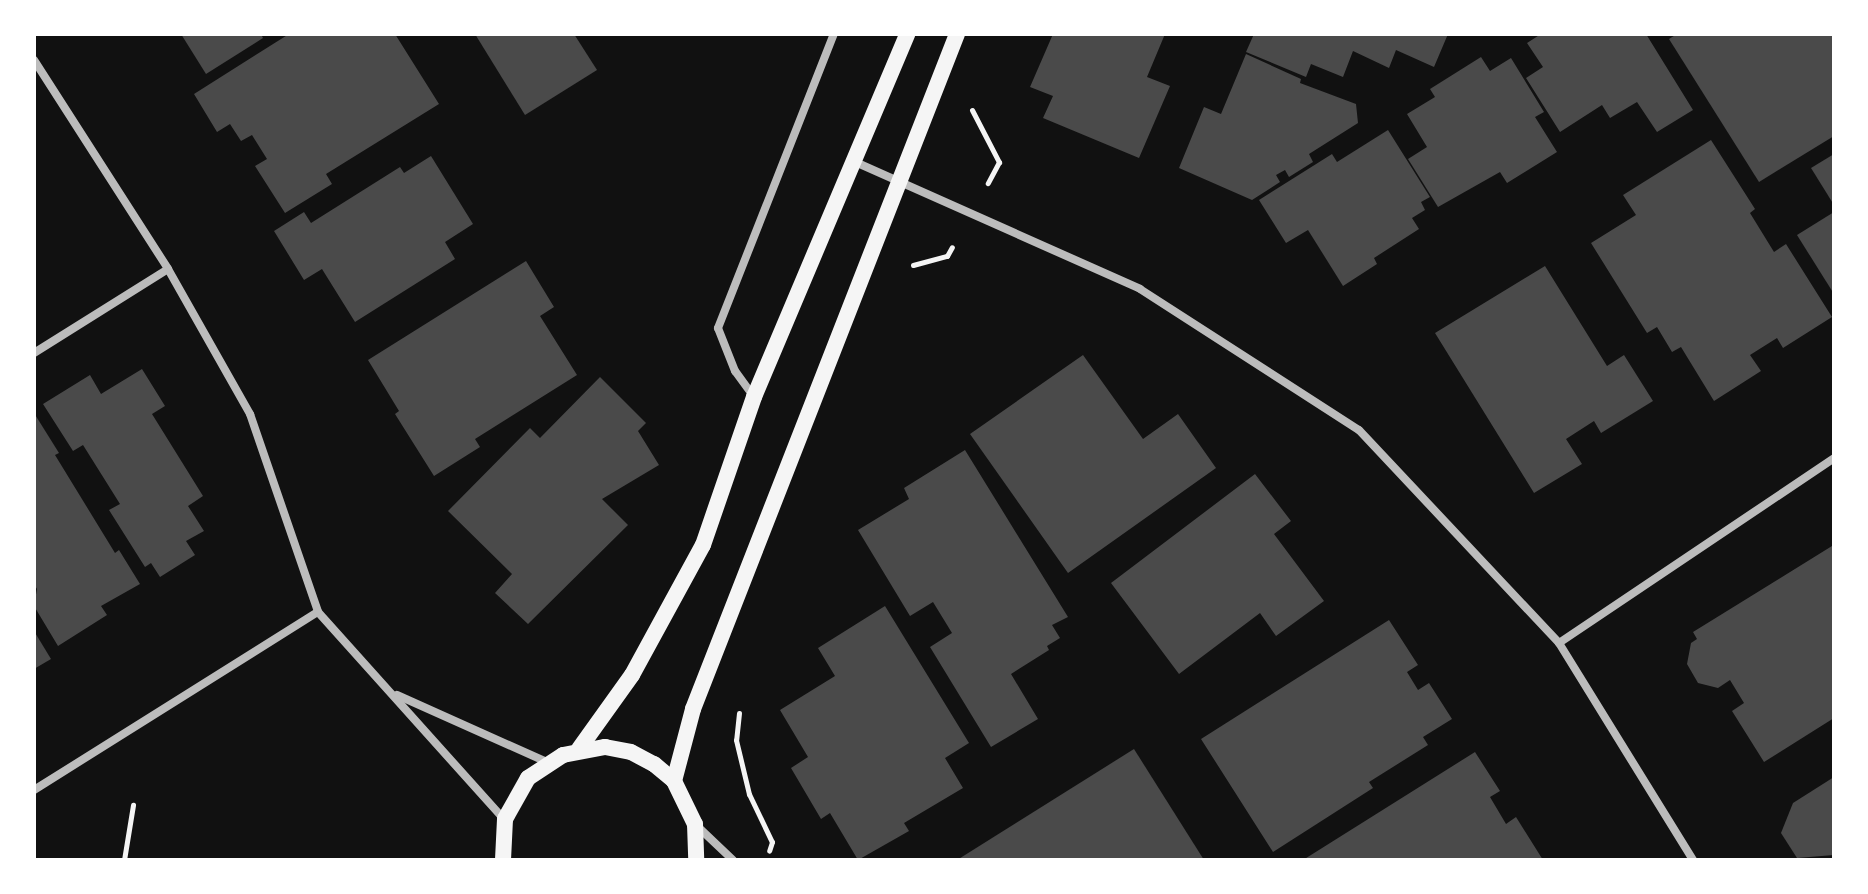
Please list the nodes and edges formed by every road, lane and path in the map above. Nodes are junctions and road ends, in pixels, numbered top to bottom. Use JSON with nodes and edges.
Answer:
{"nodes":[{"id":1,"x":834,"y":34,"type":"edge"},
{"id":2,"x":907,"y":34,"type":"edge"},
{"id":3,"x":957,"y":34,"type":"edge"},
{"id":4,"x":34,"y":60,"type":"edge"},
{"id":5,"x":975,"y":94,"type":"dead end"},
{"id":6,"x":853,"y":161,"type":"junction"},
{"id":7,"x":899,"y":179,"type":"junction"},
{"id":8,"x":972,"y":215,"type":"junction"},
{"id":9,"x":907,"y":267,"type":"dead end"},
{"id":10,"x":168,"y":269,"type":"junction"},
{"id":11,"x":34,"y":353,"type":"edge"},
{"id":12,"x":754,"y":397,"type":"junction"},
{"id":13,"x":1834,"y":458,"type":"edge"},
{"id":14,"x":318,"y":612,"type":"junction"},
{"id":15,"x":1559,"y":643,"type":"junction"},
{"id":16,"x":392,"y":693,"type":"junction"},
{"id":17,"x":740,"y":710,"type":"dead end"},
{"id":18,"x":579,"y":749,"type":"junction"},
{"id":19,"x":547,"y":762,"type":"junction"},
{"id":20,"x":674,"y":781,"type":"junction"},
{"id":21,"x":34,"y":790,"type":"edge"},
{"id":22,"x":133,"y":805,"type":"dead end"},
{"id":23,"x":505,"y":819,"type":"junction"},
{"id":24,"x":695,"y":824,"type":"junction"},
{"id":25,"x":124,"y":860,"type":"edge"},
{"id":26,"x":503,"y":860,"type":"edge"},
{"id":27,"x":696,"y":860,"type":"edge"},
{"id":28,"x":733,"y":860,"type":"edge"},
{"id":29,"x":767,"y":860,"type":"edge"},
{"id":30,"x":1693,"y":860,"type":"edge"}],
"edges":[{"from":1,"to":12,"type":"street"},
{"from":2,"to":6,"type":"main road"},
{"from":3,"to":7,"type":"main road"},
{"from":4,"to":10,"type":"street"},
{"from":5,"to":8,"type":"path"},
{"from":6,"to":7,"type":"street"},
{"from":6,"to":12,"type":"main road"},
{"from":7,"to":8,"type":"street"},
{"from":7,"to":20,"type":"main road"},
{"from":8,"to":9,"type":"path"},
{"from":8,"to":15,"type":"street"},
{"from":10,"to":11,"type":"street"},
{"from":10,"to":14,"type":"street"},
{"from":12,"to":18,"type":"main road"},
{"from":13,"to":15,"type":"street"},
{"from":14,"to":16,"type":"street"},
{"from":14,"to":21,"type":"street"},
{"from":15,"to":30,"type":"street"},
{"from":16,"to":19,"type":"street"},
{"from":16,"to":23,"type":"street"},
{"from":17,"to":29,"type":"path"},
{"from":18,"to":19,"type":"main road"},
{"from":18,"to":20,"type":"main road"},
{"from":19,"to":23,"type":"main road"},
{"from":20,"to":24,"type":"main road"},
{"from":22,"to":25,"type":"path"},
{"from":23,"to":26,"type":"main road"},
{"from":24,"to":27,"type":"main road"},
{"from":24,"to":28,"type":"street"}]}
